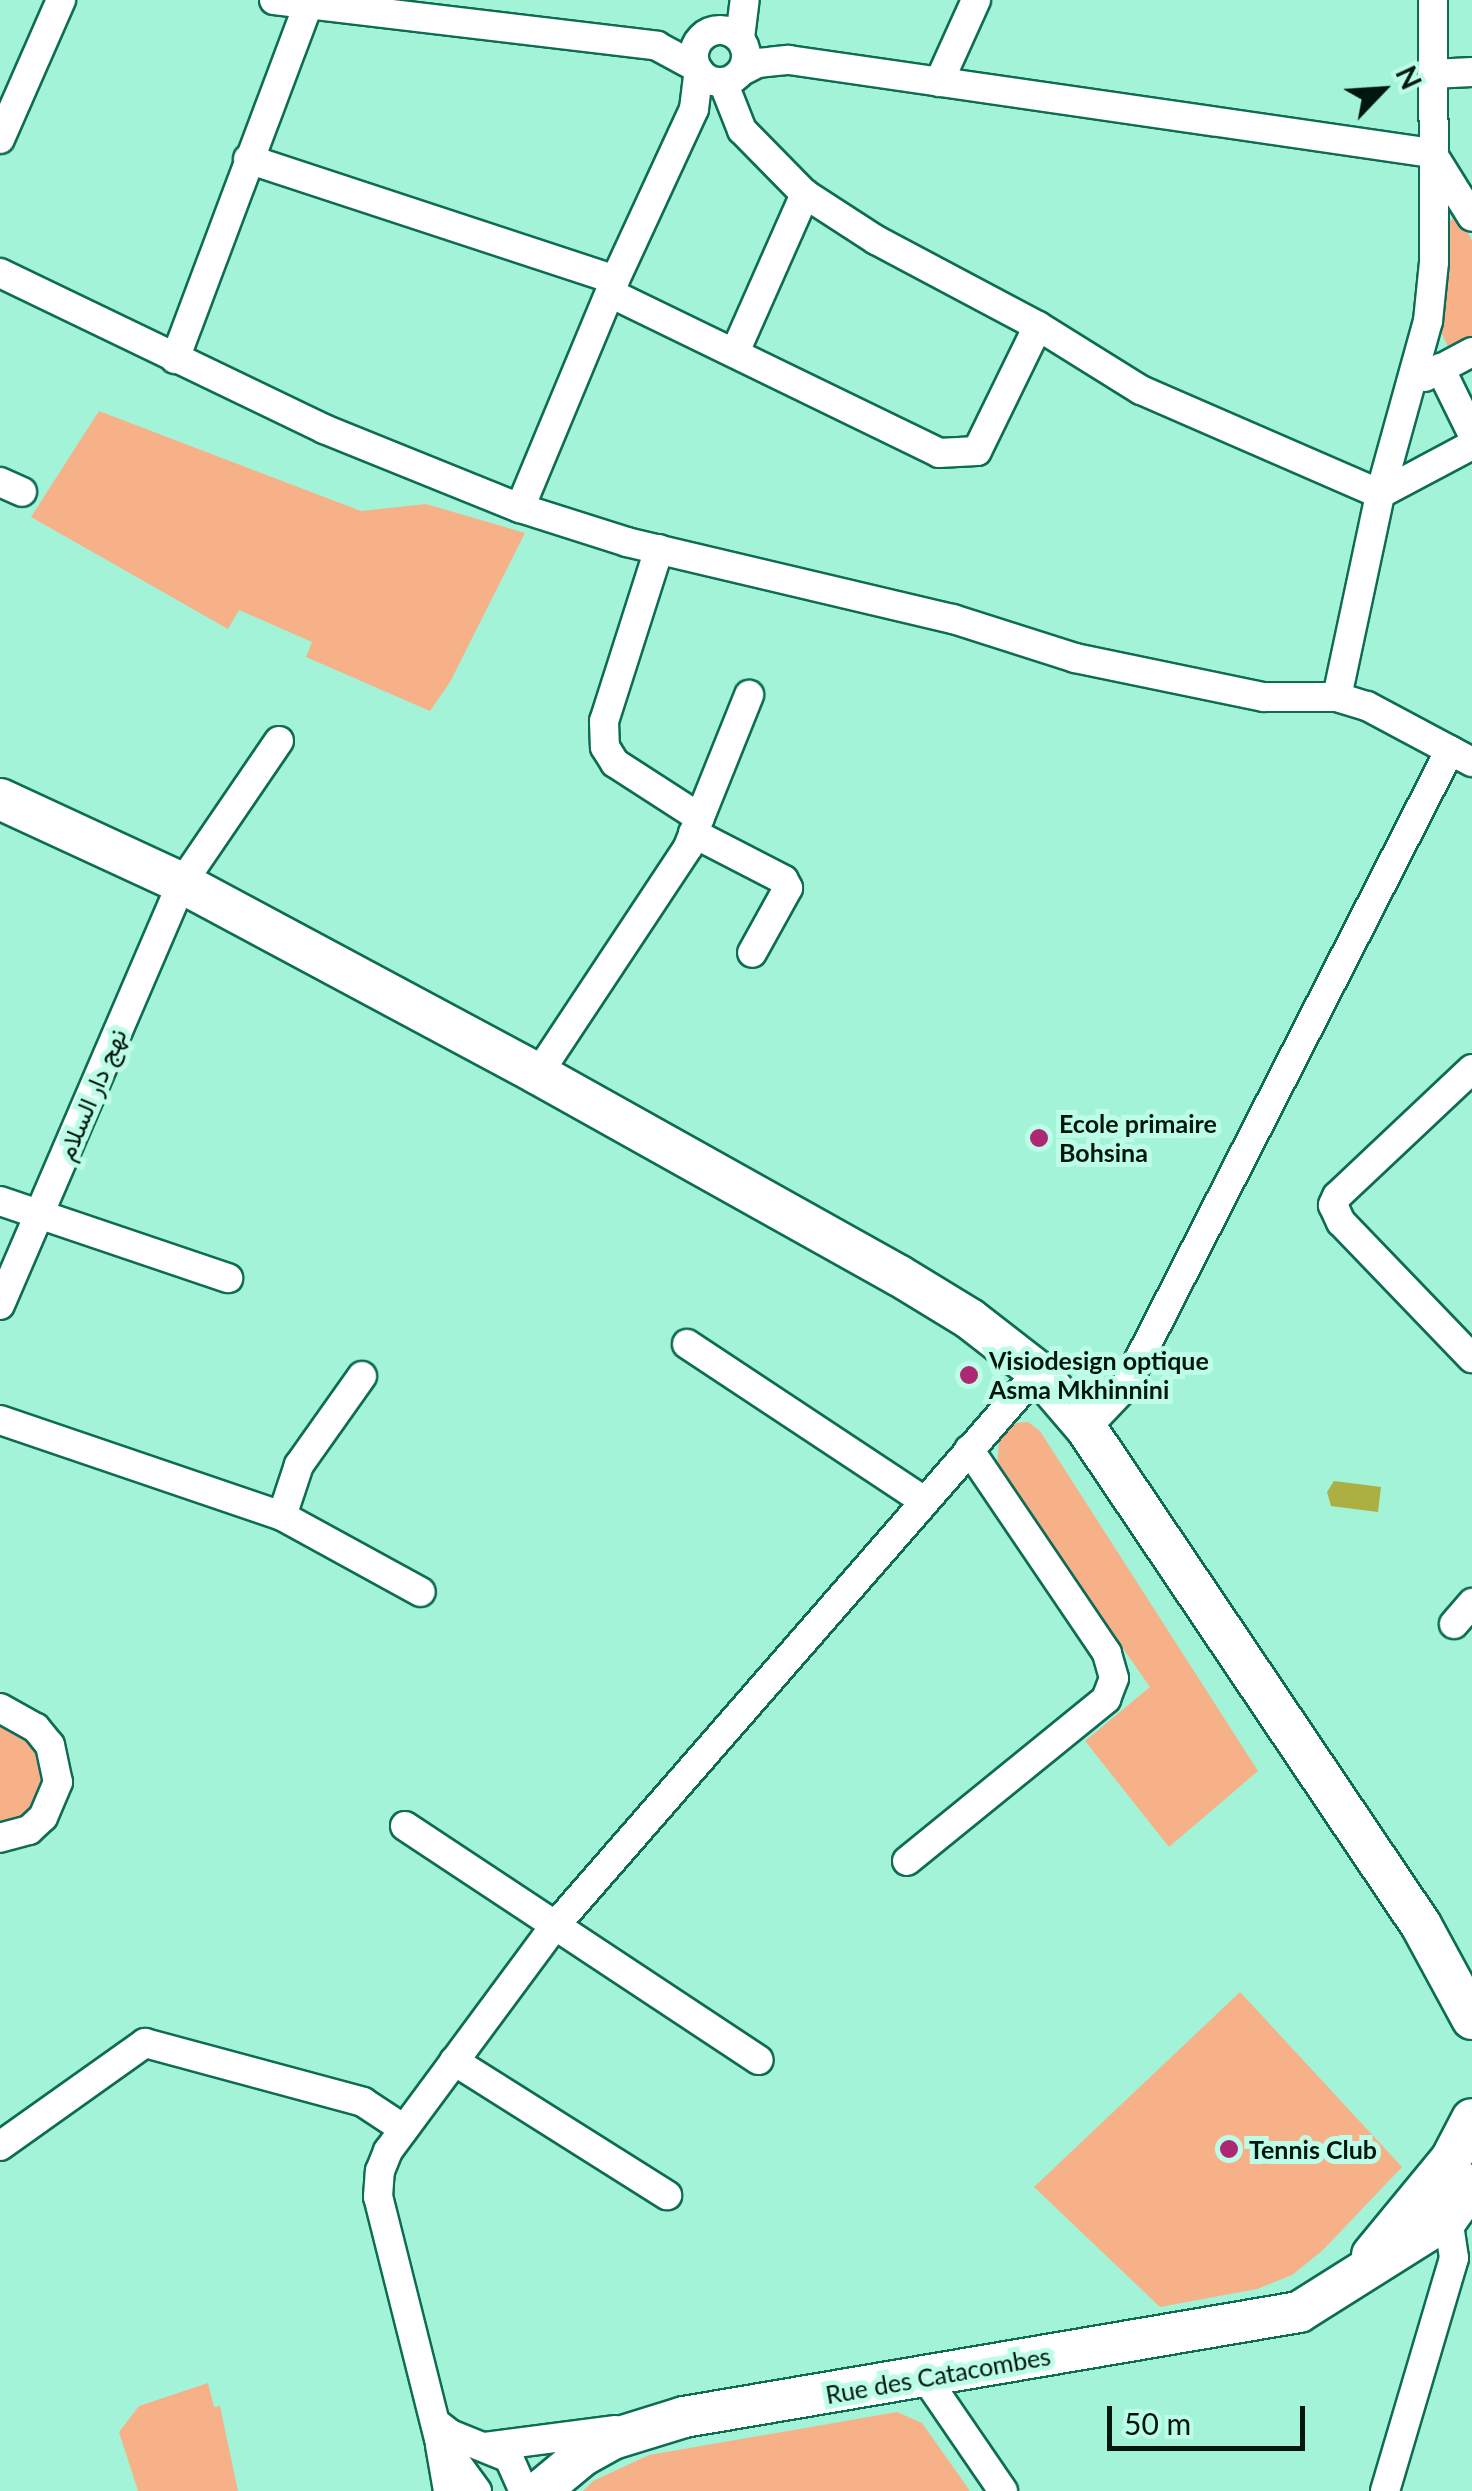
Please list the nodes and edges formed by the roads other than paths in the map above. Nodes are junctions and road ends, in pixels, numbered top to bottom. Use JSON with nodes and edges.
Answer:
{"nodes":[{"id":1,"x":61,"y":0,"type":"edge"},
{"id":2,"x":274,"y":0,"type":"edge"},
{"id":3,"x":517,"y":0,"type":"edge"},
{"id":4,"x":976,"y":0,"type":"edge"},
{"id":5,"x":1434,"y":0,"type":"edge"},
{"id":6,"x":309,"y":2,"type":"edge"},
{"id":7,"x":744,"y":2,"type":"edge"},
{"id":8,"x":507,"y":28,"type":"junction"},
{"id":9,"x":726,"y":35,"type":"junction"},
{"id":10,"x":656,"y":46,"type":"junction"},
{"id":11,"x":789,"y":60,"type":"junction"},
{"id":12,"x":716,"y":74,"type":"junction"},
{"id":13,"x":1432,"y":74,"type":"junction"},
{"id":14,"x":1471,"y":76,"type":"edge"},
{"id":15,"x":939,"y":82,"type":"junction"},
{"id":16,"x":0,"y":139,"type":"edge"},
{"id":17,"x":1432,"y":153,"type":"junction"},
{"id":18,"x":248,"y":159,"type":"junction"},
{"id":19,"x":1463,"y":178,"type":"edge"},
{"id":20,"x":805,"y":194,"type":"junction"},
{"id":21,"x":1472,"y":217,"type":"edge"},
{"id":22,"x":0,"y":273,"type":"edge"},
{"id":23,"x":612,"y":286,"type":"junction"},
{"id":24,"x":1038,"y":326,"type":"junction"},
{"id":25,"x":735,"y":352,"type":"junction"},
{"id":26,"x":1472,"y":352,"type":"edge"},
{"id":27,"x":175,"y":358,"type":"junction"},
{"id":28,"x":1440,"y":368,"type":"junction"},
{"id":29,"x":1411,"y":385,"type":"junction"},
{"id":30,"x":1472,"y":434,"type":"edge"},
{"id":31,"x":1472,"y":444,"type":"edge"},
{"id":32,"x":1380,"y":494,"type":"junction"},
{"id":33,"x":520,"y":508,"type":"junction"},
{"id":34,"x":659,"y":550,"type":"junction"},
{"id":35,"x":749,"y":695,"type":"dead end"},
{"id":36,"x":1337,"y":697,"type":"junction"},
{"id":37,"x":279,"y":741,"type":"dead end"},
{"id":38,"x":1461,"y":756,"type":"edge"},
{"id":39,"x":0,"y":799,"type":"edge"},
{"id":40,"x":696,"y":826,"type":"junction"},
{"id":41,"x":182,"y":883,"type":"junction"},
{"id":42,"x":752,"y":953,"type":"dead end"},
{"id":43,"x":1472,"y":1069,"type":"edge"},
{"id":44,"x":538,"y":1074,"type":"junction"},
{"id":45,"x":0,"y":1200,"type":"edge"},
{"id":46,"x":39,"y":1214,"type":"junction"},
{"id":47,"x":228,"y":1278,"type":"dead end"},
{"id":48,"x":0,"y":1305,"type":"edge"},
{"id":49,"x":687,"y":1344,"type":"dead end"},
{"id":50,"x":1472,"y":1358,"type":"edge"},
{"id":51,"x":1038,"y":1372,"type":"junction"},
{"id":52,"x":362,"y":1376,"type":"dead end"},
{"id":53,"x":0,"y":1420,"type":"edge"},
{"id":54,"x":1086,"y":1428,"type":"junction"},
{"id":55,"x":969,"y":1449,"type":"junction"},
{"id":56,"x":924,"y":1501,"type":"junction"},
{"id":57,"x":282,"y":1516,"type":"junction"},
{"id":58,"x":421,"y":1592,"type":"dead end"},
{"id":59,"x":0,"y":1708,"type":"edge"},
{"id":60,"x":405,"y":1826,"type":"dead end"},
{"id":61,"x":0,"y":1838,"type":"edge"},
{"id":62,"x":907,"y":1861,"type":"dead end"},
{"id":63,"x":1421,"y":1925,"type":"junction"},
{"id":64,"x":554,"y":1928,"type":"junction"},
{"id":65,"x":1472,"y":1981,"type":"edge"},
{"id":66,"x":1472,"y":2020,"type":"edge"},
{"id":67,"x":759,"y":2060,"type":"dead end"},
{"id":68,"x":454,"y":2061,"type":"junction"},
{"id":69,"x":1472,"y":2119,"type":"edge"},
{"id":70,"x":404,"y":2130,"type":"junction"},
{"id":71,"x":0,"y":2146,"type":"edge"},
{"id":72,"x":1472,"y":2184,"type":"edge"},
{"id":73,"x":667,"y":2195,"type":"dead end"},
{"id":74,"x":1435,"y":2206,"type":"junction"},
{"id":75,"x":1463,"y":2258,"type":"edge"},
{"id":76,"x":925,"y":2377,"type":"junction"},
{"id":77,"x":647,"y":2426,"type":"junction"},
{"id":78,"x":438,"y":2431,"type":"junction"},
{"id":79,"x":485,"y":2446,"type":"junction"},
{"id":80,"x":1383,"y":2488,"type":"edge"},
{"id":81,"x":448,"y":2491,"type":"edge"},
{"id":82,"x":478,"y":2491,"type":"edge"},
{"id":83,"x":524,"y":2491,"type":"edge"},
{"id":84,"x":540,"y":2491,"type":"edge"},
{"id":85,"x":1003,"y":2491,"type":"edge"}],
"edges":[{"from":1,"to":16,"type":"street"},
{"from":2,"to":6,"type":"street"},
{"from":3,"to":8,"type":"street"},
{"from":4,"to":15,"type":"street"},
{"from":5,"to":13,"type":"street"},
{"from":6,"to":8,"type":"street"},
{"from":6,"to":18,"type":"street"},
{"from":7,"to":9,"type":"street"},
{"from":8,"to":10,"type":"street"},
{"from":9,"to":10,"type":"street"},
{"from":9,"to":11,"type":"street"},
{"from":9,"to":12,"type":"street"},
{"from":9,"to":12,"type":"street"},
{"from":10,"to":12,"type":"street"},
{"from":11,"to":12,"type":"street"},
{"from":11,"to":15,"type":"street"},
{"from":12,"to":20,"type":"street"},
{"from":12,"to":23,"type":"street"},
{"from":13,"to":14,"type":"street"},
{"from":13,"to":17,"type":"street"},
{"from":15,"to":17,"type":"street"},
{"from":17,"to":19,"type":"street"},
{"from":17,"to":29,"type":"street"},
{"from":18,"to":23,"type":"street"},
{"from":18,"to":27,"type":"street"},
{"from":19,"to":21,"type":"street"},
{"from":20,"to":24,"type":"street"},
{"from":20,"to":25,"type":"street"},
{"from":22,"to":27,"type":"street"},
{"from":23,"to":25,"type":"street"},
{"from":23,"to":33,"type":"street"},
{"from":24,"to":25,"type":"street"},
{"from":24,"to":32,"type":"street"},
{"from":26,"to":28,"type":"street"},
{"from":27,"to":33,"type":"street"},
{"from":28,"to":29,"type":"street"},
{"from":28,"to":30,"type":"street"},
{"from":29,"to":32,"type":"street"},
{"from":31,"to":32,"type":"street"},
{"from":32,"to":36,"type":"street"},
{"from":33,"to":34,"type":"street"},
{"from":34,"to":36,"type":"street"},
{"from":34,"to":40,"type":"street"},
{"from":35,"to":40,"type":"street"},
{"from":36,"to":38,"type":"street"},
{"from":37,"to":41,"type":"street","name":"نهج دار السلام"},
{"from":38,"to":54,"type":"street"},
{"from":39,"to":41,"type":"main road"},
{"from":40,"to":42,"type":"street"},
{"from":40,"to":44,"type":"street"},
{"from":41,"to":44,"type":"main road"},
{"from":41,"to":46,"type":"street","name":"نهج دار السلام"},
{"from":43,"to":50,"type":"street"},
{"from":44,"to":51,"type":"main road"},
{"from":45,"to":46,"type":"street"},
{"from":46,"to":47,"type":"street"},
{"from":46,"to":48,"type":"street","name":"نهج دار السلام"},
{"from":49,"to":56,"type":"street"},
{"from":51,"to":54,"type":"main road"},
{"from":51,"to":55,"type":"street"},
{"from":52,"to":57,"type":"street"},
{"from":53,"to":57,"type":"street"},
{"from":54,"to":63,"type":"main road"},
{"from":55,"to":56,"type":"street"},
{"from":55,"to":62,"type":"street"},
{"from":56,"to":64,"type":"street"},
{"from":57,"to":58,"type":"street"},
{"from":59,"to":61,"type":"street"},
{"from":60,"to":64,"type":"street"},
{"from":63,"to":65,"type":"main road"},
{"from":63,"to":66,"type":"main road"},
{"from":64,"to":67,"type":"street"},
{"from":64,"to":68,"type":"street"},
{"from":68,"to":70,"type":"street"},
{"from":68,"to":73,"type":"street"},
{"from":69,"to":74,"type":"main road"},
{"from":70,"to":71,"type":"street"},
{"from":70,"to":78,"type":"street"},
{"from":72,"to":74,"type":"main road"},
{"from":74,"to":75,"type":"street"},
{"from":74,"to":76,"type":"main road","name":"Rue des Catacombes"},
{"from":75,"to":80,"type":"street"},
{"from":76,"to":77,"type":"main road","name":"Rue des Catacombes"},
{"from":76,"to":85,"type":"street"},
{"from":77,"to":79,"type":"street"},
{"from":77,"to":84,"type":"main road","name":"Rue des Catacombes"},
{"from":78,"to":79,"type":"street"},
{"from":78,"to":81,"type":"street"},
{"from":78,"to":82,"type":"street"},
{"from":79,"to":83,"type":"street"}]}
